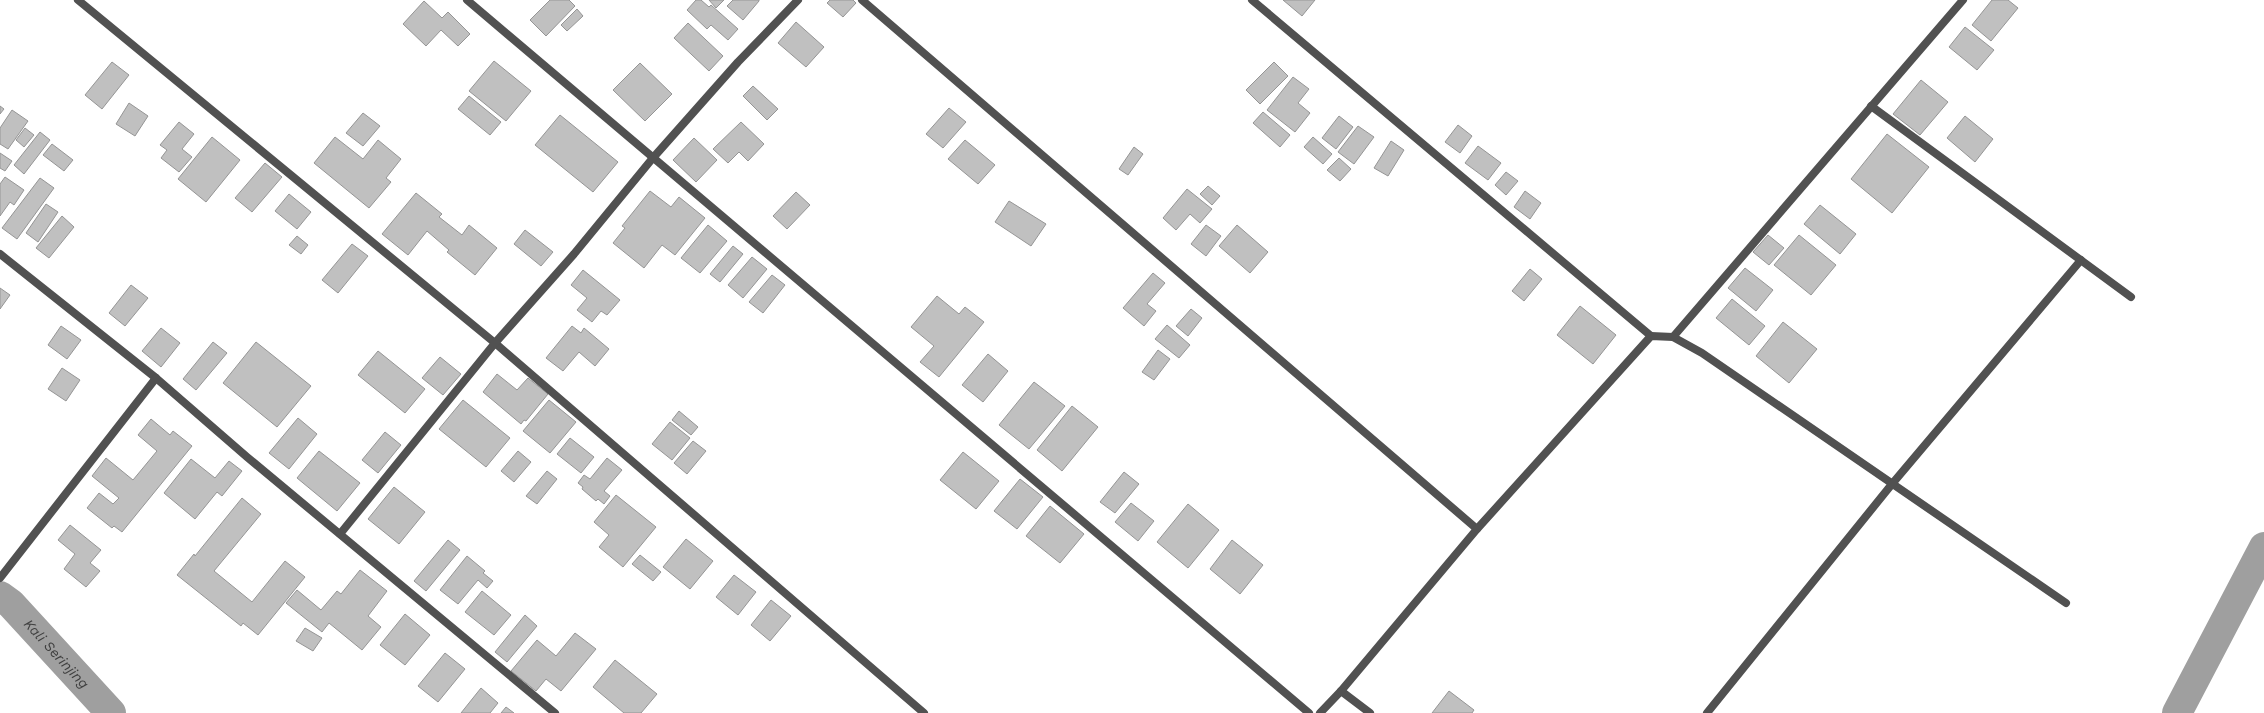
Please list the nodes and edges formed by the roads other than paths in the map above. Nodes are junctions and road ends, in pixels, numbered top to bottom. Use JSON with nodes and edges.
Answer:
{"nodes":[{"id":1,"x":78,"y":0,"type":"edge"},
{"id":2,"x":467,"y":0,"type":"edge"},
{"id":3,"x":798,"y":0,"type":"edge"},
{"id":4,"x":862,"y":0,"type":"edge"},
{"id":5,"x":1252,"y":0,"type":"edge"},
{"id":6,"x":1963,"y":0,"type":"edge"},
{"id":7,"x":1871,"y":106,"type":"junction"},
{"id":8,"x":652,"y":159,"type":"junction"},
{"id":9,"x":0,"y":254,"type":"edge"},
{"id":10,"x":2081,"y":260,"type":"junction"},
{"id":11,"x":2131,"y":297,"type":"dead end"},
{"id":12,"x":1650,"y":336,"type":"junction"},
{"id":13,"x":1673,"y":337,"type":"junction"},
{"id":14,"x":495,"y":343,"type":"junction"},
{"id":15,"x":156,"y":378,"type":"junction"},
{"id":16,"x":1892,"y":484,"type":"junction"},
{"id":17,"x":1477,"y":529,"type":"junction"},
{"id":18,"x":340,"y":534,"type":"junction"},
{"id":19,"x":2,"y":574,"type":"edge"},
{"id":20,"x":2066,"y":603,"type":"dead end"},
{"id":21,"x":1341,"y":691,"type":"junction"},
{"id":22,"x":555,"y":713,"type":"edge"},
{"id":23,"x":924,"y":713,"type":"edge"},
{"id":24,"x":1309,"y":713,"type":"edge"},
{"id":25,"x":1320,"y":713,"type":"edge"},
{"id":26,"x":1370,"y":713,"type":"edge"},
{"id":27,"x":1707,"y":713,"type":"edge"}],
"edges":[{"from":1,"to":14,"type":"street"},
{"from":2,"to":8,"type":"street"},
{"from":3,"to":8,"type":"street"},
{"from":4,"to":17,"type":"street"},
{"from":5,"to":12,"type":"street"},
{"from":6,"to":7,"type":"street"},
{"from":7,"to":10,"type":"street"},
{"from":7,"to":13,"type":"street"},
{"from":8,"to":14,"type":"street"},
{"from":8,"to":24,"type":"street"},
{"from":9,"to":15,"type":"street"},
{"from":10,"to":11,"type":"street"},
{"from":10,"to":16,"type":"street"},
{"from":12,"to":13,"type":"street"},
{"from":12,"to":17,"type":"street"},
{"from":13,"to":16,"type":"street"},
{"from":14,"to":18,"type":"street"},
{"from":14,"to":23,"type":"street"},
{"from":15,"to":18,"type":"street"},
{"from":15,"to":19,"type":"street"},
{"from":16,"to":20,"type":"street"},
{"from":16,"to":27,"type":"street"},
{"from":17,"to":21,"type":"street"},
{"from":18,"to":22,"type":"street"},
{"from":21,"to":25,"type":"street"},
{"from":21,"to":26,"type":"street"}]}
